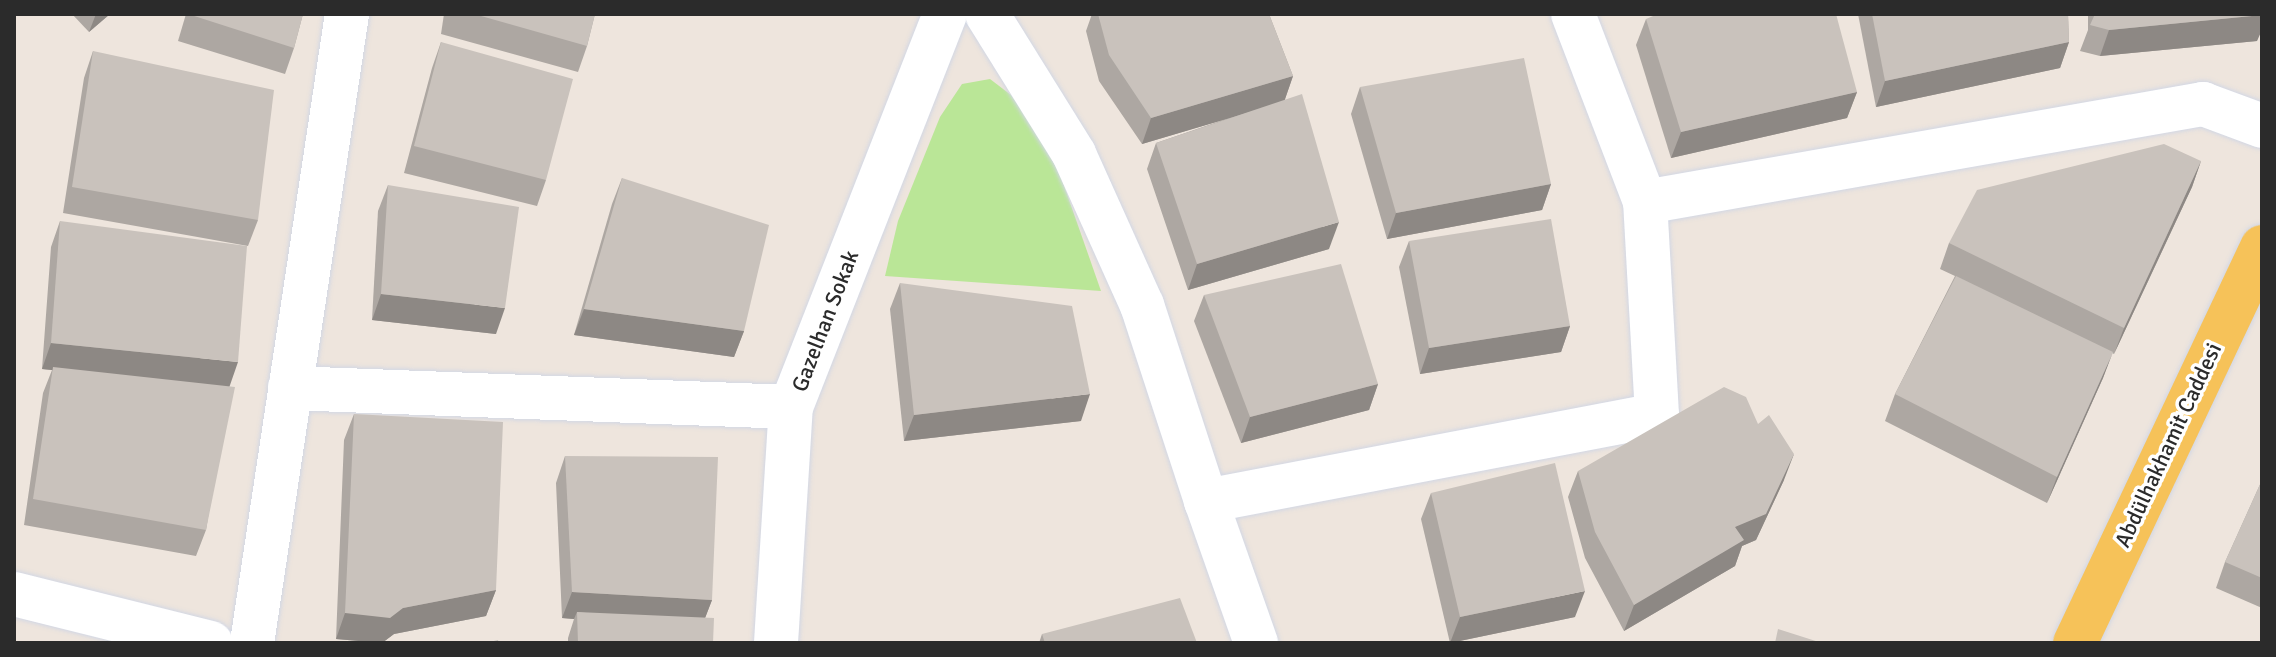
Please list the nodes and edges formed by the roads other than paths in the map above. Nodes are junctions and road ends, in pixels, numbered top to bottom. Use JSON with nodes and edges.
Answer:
{"nodes":[{"id":1,"x":347,"y":14,"type":"edge"},
{"id":2,"x":945,"y":14,"type":"edge"},
{"id":3,"x":987,"y":14,"type":"edge"},
{"id":4,"x":1573,"y":14,"type":"edge"},
{"id":5,"x":2262,"y":126,"type":"edge"},
{"id":6,"x":1645,"y":202,"type":"junction"},
{"id":7,"x":2262,"y":247,"type":"edge"},
{"id":8,"x":290,"y":388,"type":"junction"},
{"id":9,"x":791,"y":407,"type":"junction"},
{"id":10,"x":1206,"y":501,"type":"junction"},
{"id":11,"x":14,"y":594,"type":"edge"},
{"id":12,"x":211,"y":643,"type":"edge"},
{"id":13,"x":252,"y":643,"type":"edge"},
{"id":14,"x":776,"y":643,"type":"edge"},
{"id":15,"x":1256,"y":643,"type":"edge"},
{"id":16,"x":2075,"y":643,"type":"edge"}],
"edges":[{"from":1,"to":8,"type":"street"},
{"from":2,"to":9,"type":"street","name":"Gazelhan Sokak"},
{"from":3,"to":10,"type":"street"},
{"from":4,"to":6,"type":"street"},
{"from":5,"to":6,"type":"street"},
{"from":6,"to":10,"type":"street"},
{"from":7,"to":16,"type":"main road","name":"Abdülhakhamit Caddesi"},
{"from":8,"to":9,"type":"street"},
{"from":8,"to":13,"type":"street"},
{"from":9,"to":14,"type":"street","name":"Gazelhan Sokak"},
{"from":10,"to":15,"type":"street"},
{"from":11,"to":12,"type":"street"}]}
